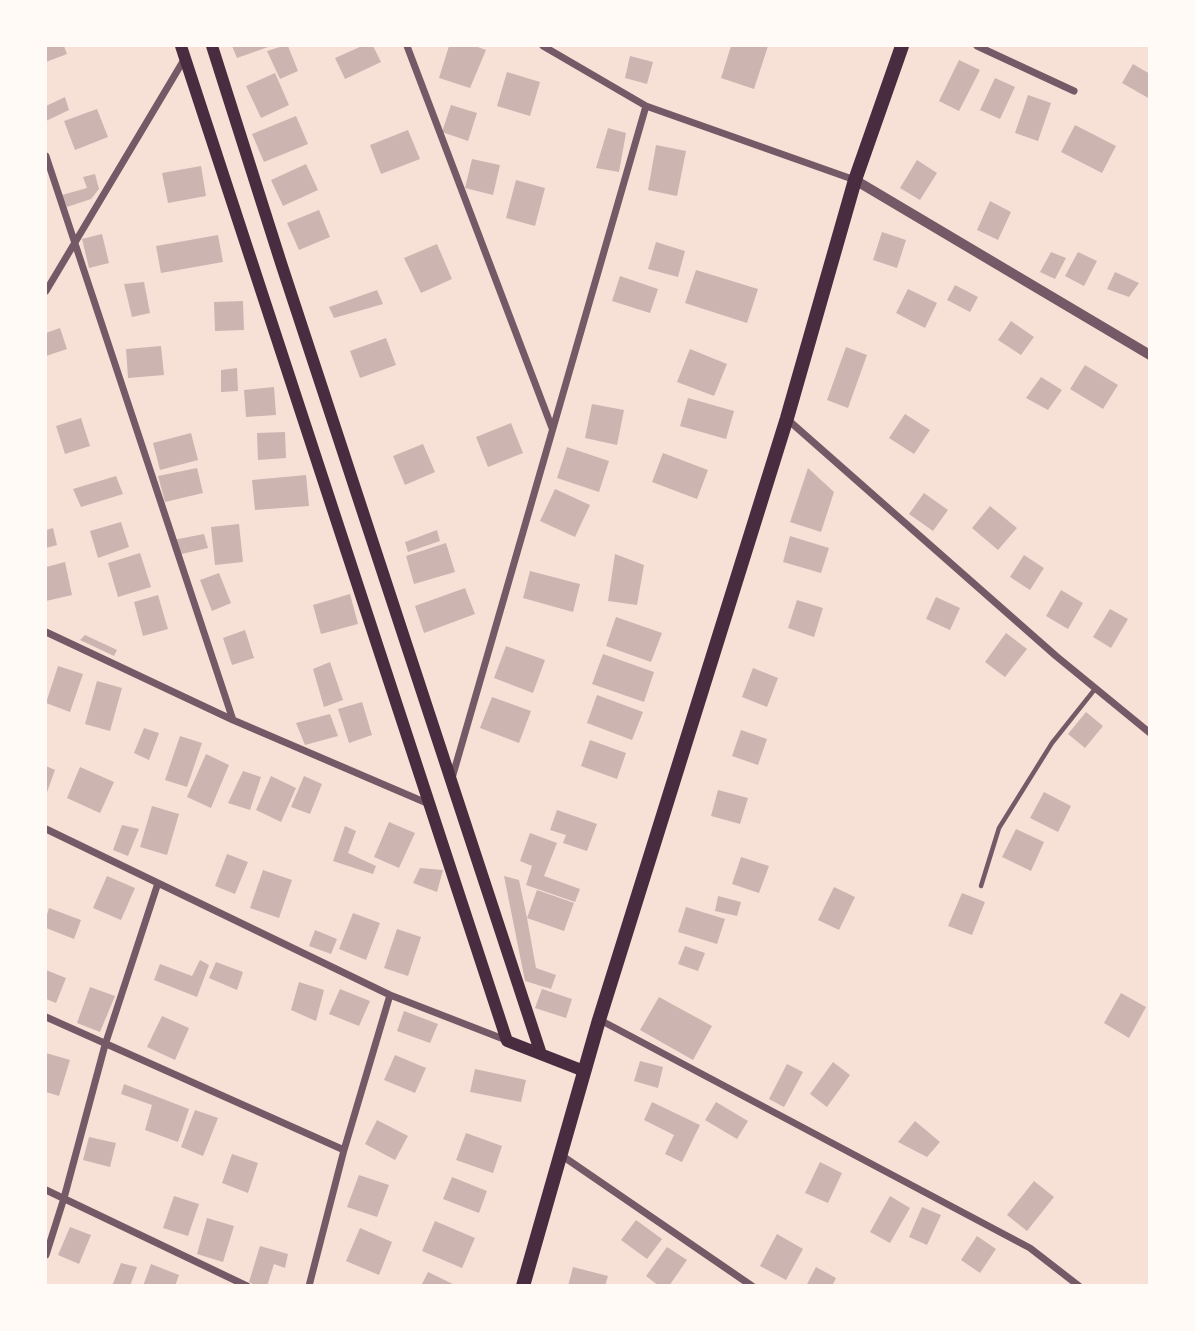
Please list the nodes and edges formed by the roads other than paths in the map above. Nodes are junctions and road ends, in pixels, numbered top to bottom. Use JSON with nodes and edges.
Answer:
{"nodes":[{"id":1,"x":212,"y":46,"type":"edge"},
{"id":2,"x":407,"y":46,"type":"edge"},
{"id":3,"x":542,"y":46,"type":"edge"},
{"id":4,"x":902,"y":46,"type":"edge"},
{"id":5,"x":977,"y":46,"type":"edge"},
{"id":6,"x":183,"y":52,"type":"edge"},
{"id":7,"x":1074,"y":91,"type":"dead end"},
{"id":8,"x":646,"y":106,"type":"junction"},
{"id":9,"x":46,"y":156,"type":"edge"},
{"id":10,"x":855,"y":180,"type":"junction"},
{"id":11,"x":76,"y":243,"type":"junction"},
{"id":12,"x":46,"y":291,"type":"edge"},
{"id":13,"x":1150,"y":355,"type":"edge"},
{"id":14,"x":787,"y":418,"type":"junction"},
{"id":15,"x":552,"y":430,"type":"junction"},
{"id":16,"x":46,"y":632,"type":"edge"},
{"id":17,"x":1095,"y":688,"type":"junction"},
{"id":18,"x":233,"y":720,"type":"junction"},
{"id":19,"x":1150,"y":733,"type":"edge"},
{"id":20,"x":451,"y":781,"type":"junction"},
{"id":21,"x":429,"y":804,"type":"junction"},
{"id":22,"x":46,"y":828,"type":"edge"},
{"id":23,"x":158,"y":883,"type":"junction"},
{"id":24,"x":981,"y":886,"type":"dead end"},
{"id":25,"x":390,"y":995,"type":"junction"},
{"id":26,"x":46,"y":1017,"type":"edge"},
{"id":27,"x":599,"y":1020,"type":"junction"},
{"id":28,"x":507,"y":1041,"type":"junction"},
{"id":29,"x":105,"y":1045,"type":"junction"},
{"id":30,"x":541,"y":1054,"type":"junction"},
{"id":31,"x":584,"y":1071,"type":"junction"},
{"id":32,"x":344,"y":1150,"type":"junction"},
{"id":33,"x":560,"y":1154,"type":"junction"},
{"id":34,"x":46,"y":1190,"type":"edge"},
{"id":35,"x":64,"y":1198,"type":"junction"},
{"id":36,"x":46,"y":1255,"type":"edge"},
{"id":37,"x":247,"y":1286,"type":"edge"},
{"id":38,"x":309,"y":1286,"type":"edge"},
{"id":39,"x":523,"y":1286,"type":"edge"},
{"id":40,"x":752,"y":1286,"type":"edge"},
{"id":41,"x":1079,"y":1286,"type":"edge"}],
"edges":[{"from":1,"to":20,"type":"main road"},
{"from":2,"to":15,"type":"street"},
{"from":3,"to":8,"type":"street"},
{"from":4,"to":10,"type":"main road"},
{"from":5,"to":7,"type":"street"},
{"from":6,"to":11,"type":"street"},
{"from":6,"to":21,"type":"main road"},
{"from":8,"to":10,"type":"street"},
{"from":8,"to":15,"type":"street"},
{"from":9,"to":11,"type":"street"},
{"from":10,"to":13,"type":"street"},
{"from":10,"to":14,"type":"main road"},
{"from":11,"to":12,"type":"street"},
{"from":11,"to":18,"type":"street"},
{"from":14,"to":17,"type":"street"},
{"from":14,"to":27,"type":"main road"},
{"from":15,"to":20,"type":"street"},
{"from":16,"to":18,"type":"street"},
{"from":17,"to":19,"type":"street"},
{"from":17,"to":24,"type":"lane"},
{"from":18,"to":21,"type":"street"},
{"from":20,"to":30,"type":"main road"},
{"from":21,"to":28,"type":"main road"},
{"from":22,"to":23,"type":"street"},
{"from":23,"to":25,"type":"street"},
{"from":23,"to":29,"type":"street"},
{"from":25,"to":28,"type":"street"},
{"from":25,"to":32,"type":"street"},
{"from":26,"to":29,"type":"street"},
{"from":27,"to":31,"type":"main road"},
{"from":27,"to":41,"type":"street"},
{"from":28,"to":30,"type":"main road"},
{"from":29,"to":32,"type":"street"},
{"from":29,"to":35,"type":"street"},
{"from":30,"to":31,"type":"main road"},
{"from":31,"to":33,"type":"main road"},
{"from":32,"to":38,"type":"street"},
{"from":33,"to":39,"type":"main road"},
{"from":33,"to":40,"type":"street"},
{"from":34,"to":35,"type":"street"},
{"from":35,"to":36,"type":"street"},
{"from":35,"to":37,"type":"street"}]}
